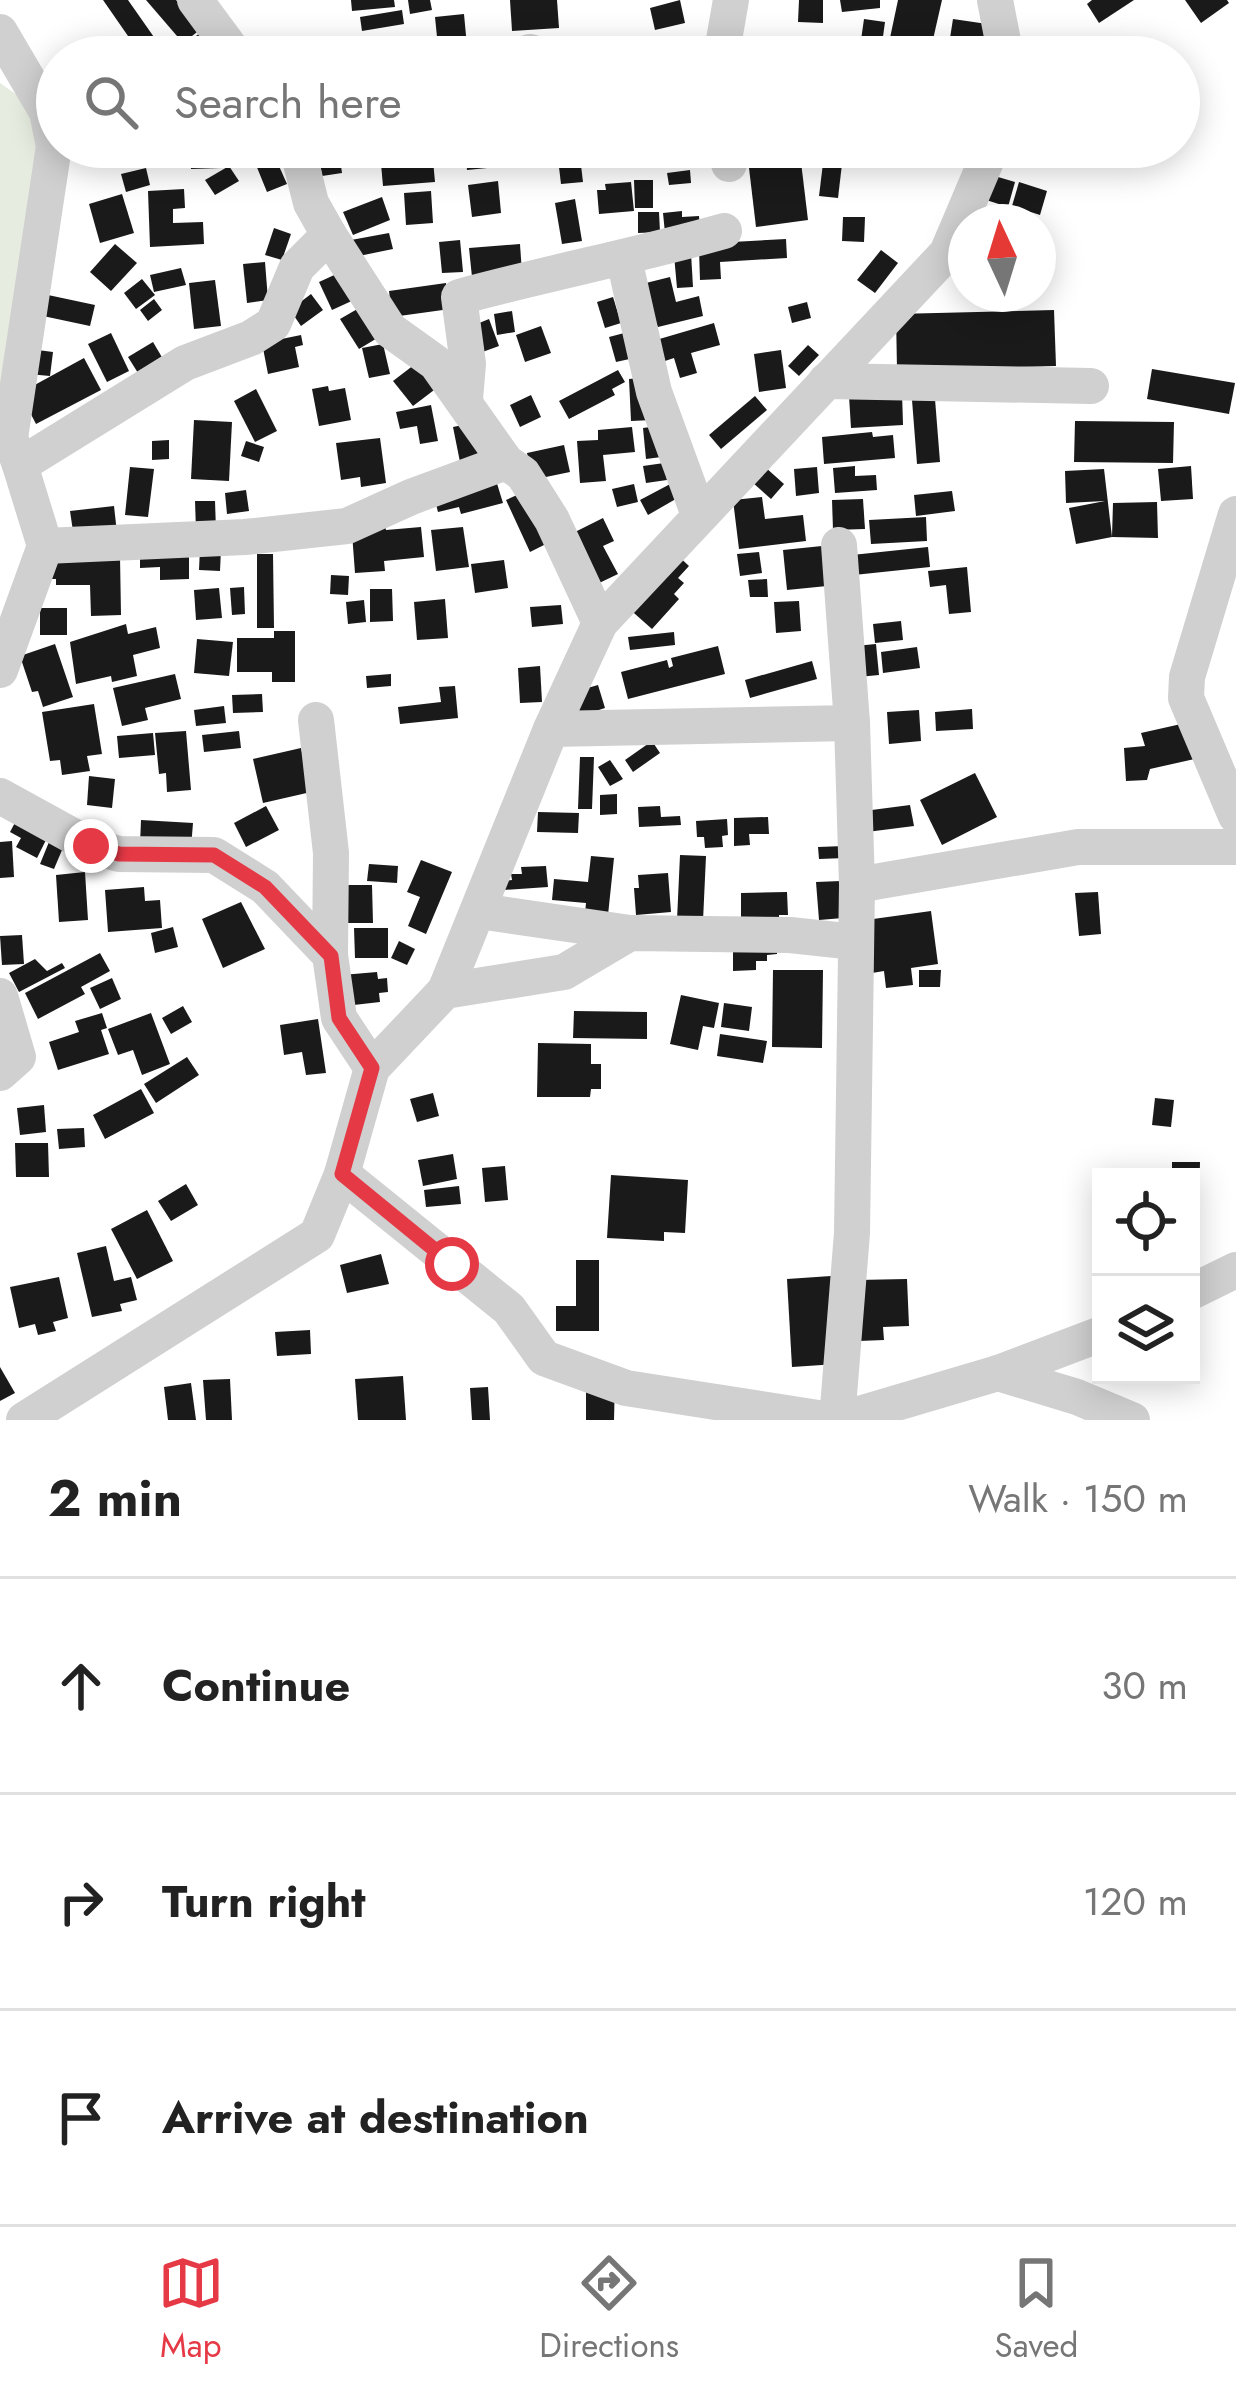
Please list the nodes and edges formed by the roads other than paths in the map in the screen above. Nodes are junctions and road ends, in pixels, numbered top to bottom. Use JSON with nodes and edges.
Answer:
{"nodes":[{"id":1,"x":195,"y":0,"type":"edge"},
{"id":2,"x":730,"y":0,"type":"edge"},
{"id":3,"x":995,"y":0,"type":"edge"},
{"id":4,"x":0,"y":32,"type":"edge"},
{"id":5,"x":222,"y":36,"type":"edge"},
{"id":6,"x":725,"y":36,"type":"edge"},
{"id":7,"x":1002,"y":36,"type":"edge"},
{"id":8,"x":36,"y":97,"type":"edge"},
{"id":9,"x":51,"y":168,"type":"edge"},
{"id":10,"x":302,"y":168,"type":"edge"},
{"id":11,"x":983,"y":168,"type":"edge"},
{"id":12,"x":724,"y":231,"type":"dead end"},
{"id":13,"x":329,"y":235,"type":"junction"},
{"id":14,"x":624,"y":259,"type":"junction"},
{"id":15,"x":826,"y":381,"type":"junction"},
{"id":16,"x":1091,"y":386,"type":"dead end"},
{"id":17,"x":465,"y":399,"type":"junction"},
{"id":18,"x":506,"y":462,"type":"junction"},
{"id":19,"x":20,"y":465,"type":"junction"},
{"id":20,"x":1236,"y":514,"type":"edge"},
{"id":21,"x":699,"y":515,"type":"junction"},
{"id":22,"x":839,"y":545,"type":"dead end"},
{"id":23,"x":45,"y":546,"type":"junction"},
{"id":24,"x":600,"y":623,"type":"junction"},
{"id":25,"x":0,"y":670,"type":"edge"},
{"id":26,"x":316,"y":720,"type":"dead end"},
{"id":27,"x":852,"y":723,"type":"junction"},
{"id":28,"x":551,"y":729,"type":"junction"},
{"id":29,"x":0,"y":796,"type":"edge"},
{"id":30,"x":1236,"y":816,"type":"edge"},
{"id":31,"x":1236,"y":848,"type":"edge"},
{"id":32,"x":857,"y":885,"type":"junction"},
{"id":33,"x":479,"y":911,"type":"junction"},
{"id":34,"x":630,"y":934,"type":"junction"},
{"id":35,"x":855,"y":942,"type":"junction"},
{"id":36,"x":331,"y":956,"type":"junction"},
{"id":37,"x":445,"y":991,"type":"junction"},
{"id":38,"x":0,"y":996,"type":"edge"},
{"id":39,"x":372,"y":1068,"type":"junction"},
{"id":40,"x":0,"y":1073,"type":"edge"},
{"id":41,"x":342,"y":1174,"type":"junction"},
{"id":42,"x":1236,"y":1270,"type":"edge"},
{"id":43,"x":1200,"y":1288,"type":"edge"},
{"id":44,"x":1092,"y":1337,"type":"edge"},
{"id":45,"x":998,"y":1372,"type":"junction"},
{"id":46,"x":631,"y":1404,"type":"edge"},
{"id":47,"x":34,"y":1418,"type":"edge"},
{"id":48,"x":836,"y":1420,"type":"edge"},
{"id":49,"x":1132,"y":1420,"type":"edge"}],
"edges":[{"from":1,"to":5,"type":"street"},
{"from":2,"to":6,"type":"street"},
{"from":3,"to":7,"type":"street"},
{"from":4,"to":8,"type":"street"},
{"from":9,"to":19,"type":"street"},
{"from":10,"to":13,"type":"street"},
{"from":11,"to":15,"type":"street"},
{"from":12,"to":14,"type":"street"},
{"from":13,"to":17,"type":"street"},
{"from":13,"to":19,"type":"street"},
{"from":14,"to":17,"type":"street"},
{"from":14,"to":21,"type":"street"},
{"from":15,"to":16,"type":"street"},
{"from":15,"to":21,"type":"street"},
{"from":17,"to":18,"type":"street"},
{"from":18,"to":23,"type":"street"},
{"from":18,"to":24,"type":"street"},
{"from":19,"to":23,"type":"street"},
{"from":20,"to":30,"type":"street"},
{"from":21,"to":24,"type":"street"},
{"from":22,"to":27,"type":"street"},
{"from":23,"to":25,"type":"street"},
{"from":24,"to":28,"type":"street"},
{"from":26,"to":36,"type":"street"},
{"from":27,"to":28,"type":"street"},
{"from":27,"to":32,"type":"street"},
{"from":28,"to":33,"type":"street"},
{"from":29,"to":36,"type":"street"},
{"from":31,"to":32,"type":"street"},
{"from":32,"to":35,"type":"street"},
{"from":33,"to":34,"type":"street"},
{"from":33,"to":37,"type":"street"},
{"from":34,"to":35,"type":"street"},
{"from":34,"to":37,"type":"street"},
{"from":35,"to":48,"type":"street"},
{"from":36,"to":39,"type":"street"},
{"from":37,"to":39,"type":"street"},
{"from":38,"to":40,"type":"street"},
{"from":39,"to":41,"type":"street"},
{"from":41,"to":46,"type":"street"},
{"from":41,"to":47,"type":"street"},
{"from":42,"to":43,"type":"street"},
{"from":44,"to":45,"type":"street"},
{"from":45,"to":48,"type":"street"},
{"from":45,"to":49,"type":"street"},
{"from":46,"to":48,"type":"street"}]}
